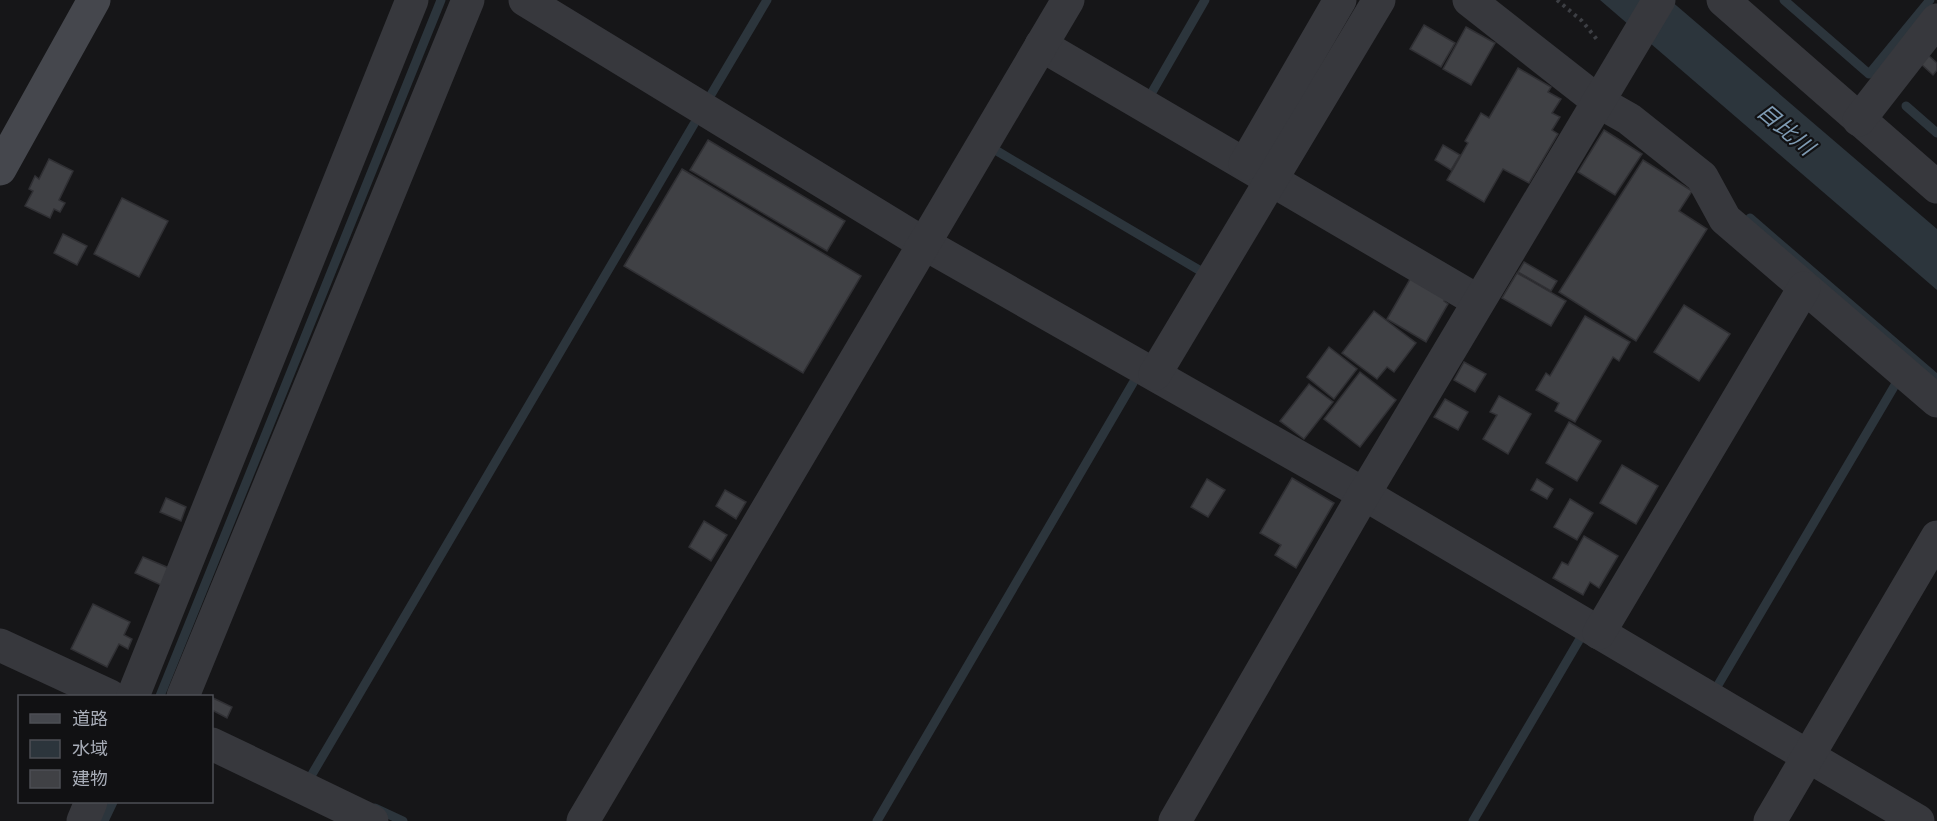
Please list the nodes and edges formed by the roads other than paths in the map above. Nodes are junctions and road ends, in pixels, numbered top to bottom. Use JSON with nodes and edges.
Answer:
{"nodes":[{"id":1,"x":94,"y":0,"type":"edge"},
{"id":2,"x":412,"y":0,"type":"edge"},
{"id":3,"x":468,"y":0,"type":"edge"},
{"id":4,"x":525,"y":0,"type":"edge"},
{"id":5,"x":1068,"y":0,"type":"edge"},
{"id":6,"x":1340,"y":0,"type":"edge"},
{"id":7,"x":1379,"y":0,"type":"edge"},
{"id":8,"x":1469,"y":0,"type":"edge"},
{"id":9,"x":1659,"y":0,"type":"edge"},
{"id":10,"x":1723,"y":0,"type":"edge"},
{"id":11,"x":1937,"y":20,"type":"edge"},
{"id":12,"x":1041,"y":45,"type":"junction"},
{"id":13,"x":1599,"y":102,"type":"junction"},
{"id":14,"x":1859,"y":120,"type":"junction"},
{"id":15,"x":0,"y":169,"type":"edge"},
{"id":16,"x":1258,"y":172,"type":"junction"},
{"id":17,"x":1937,"y":187,"type":"edge"},
{"id":18,"x":923,"y":243,"type":"junction"},
{"id":19,"x":1804,"y":288,"type":"junction"},
{"id":20,"x":1478,"y":301,"type":"junction"},
{"id":21,"x":1155,"y":374,"type":"junction"},
{"id":22,"x":1937,"y":401,"type":"edge"},
{"id":23,"x":1364,"y":494,"type":"junction"},
{"id":24,"x":1937,"y":537,"type":"edge"},
{"id":25,"x":1599,"y":633,"type":"junction"},
{"id":26,"x":0,"y":645,"type":"edge"},
{"id":27,"x":109,"y":695,"type":"edge"},
{"id":28,"x":133,"y":695,"type":"edge"},
{"id":29,"x":183,"y":695,"type":"edge"},
{"id":30,"x":213,"y":744,"type":"edge"},
{"id":31,"x":1808,"y":756,"type":"junction"},
{"id":32,"x":90,"y":803,"type":"edge"},
{"id":33,"x":83,"y":821,"type":"edge"},
{"id":34,"x":372,"y":821,"type":"edge"},
{"id":35,"x":583,"y":821,"type":"edge"},
{"id":36,"x":1175,"y":821,"type":"edge"},
{"id":37,"x":1770,"y":821,"type":"edge"},
{"id":38,"x":1918,"y":821,"type":"edge"}],
"edges":[{"from":1,"to":15,"type":"main road"},
{"from":2,"to":28,"type":"street"},
{"from":3,"to":29,"type":"street"},
{"from":4,"to":18,"type":"street"},
{"from":5,"to":12,"type":"street"},
{"from":6,"to":16,"type":"street"},
{"from":7,"to":16,"type":"street"},
{"from":8,"to":13,"type":"street"},
{"from":9,"to":13,"type":"street"},
{"from":10,"to":14,"type":"street"},
{"from":11,"to":14,"type":"street"},
{"from":12,"to":16,"type":"street"},
{"from":12,"to":18,"type":"street"},
{"from":13,"to":19,"type":"street"},
{"from":13,"to":20,"type":"street"},
{"from":14,"to":17,"type":"street"},
{"from":16,"to":20,"type":"street"},
{"from":16,"to":21,"type":"street"},
{"from":18,"to":21,"type":"street"},
{"from":18,"to":35,"type":"street"},
{"from":19,"to":22,"type":"street"},
{"from":19,"to":25,"type":"street"},
{"from":20,"to":23,"type":"street"},
{"from":21,"to":23,"type":"street"},
{"from":23,"to":25,"type":"street"},
{"from":23,"to":36,"type":"street"},
{"from":24,"to":31,"type":"street"},
{"from":25,"to":31,"type":"street"},
{"from":26,"to":27,"type":"street"},
{"from":30,"to":34,"type":"street"},
{"from":31,"to":37,"type":"street"},
{"from":31,"to":38,"type":"street"},
{"from":32,"to":33,"type":"street"}]}
